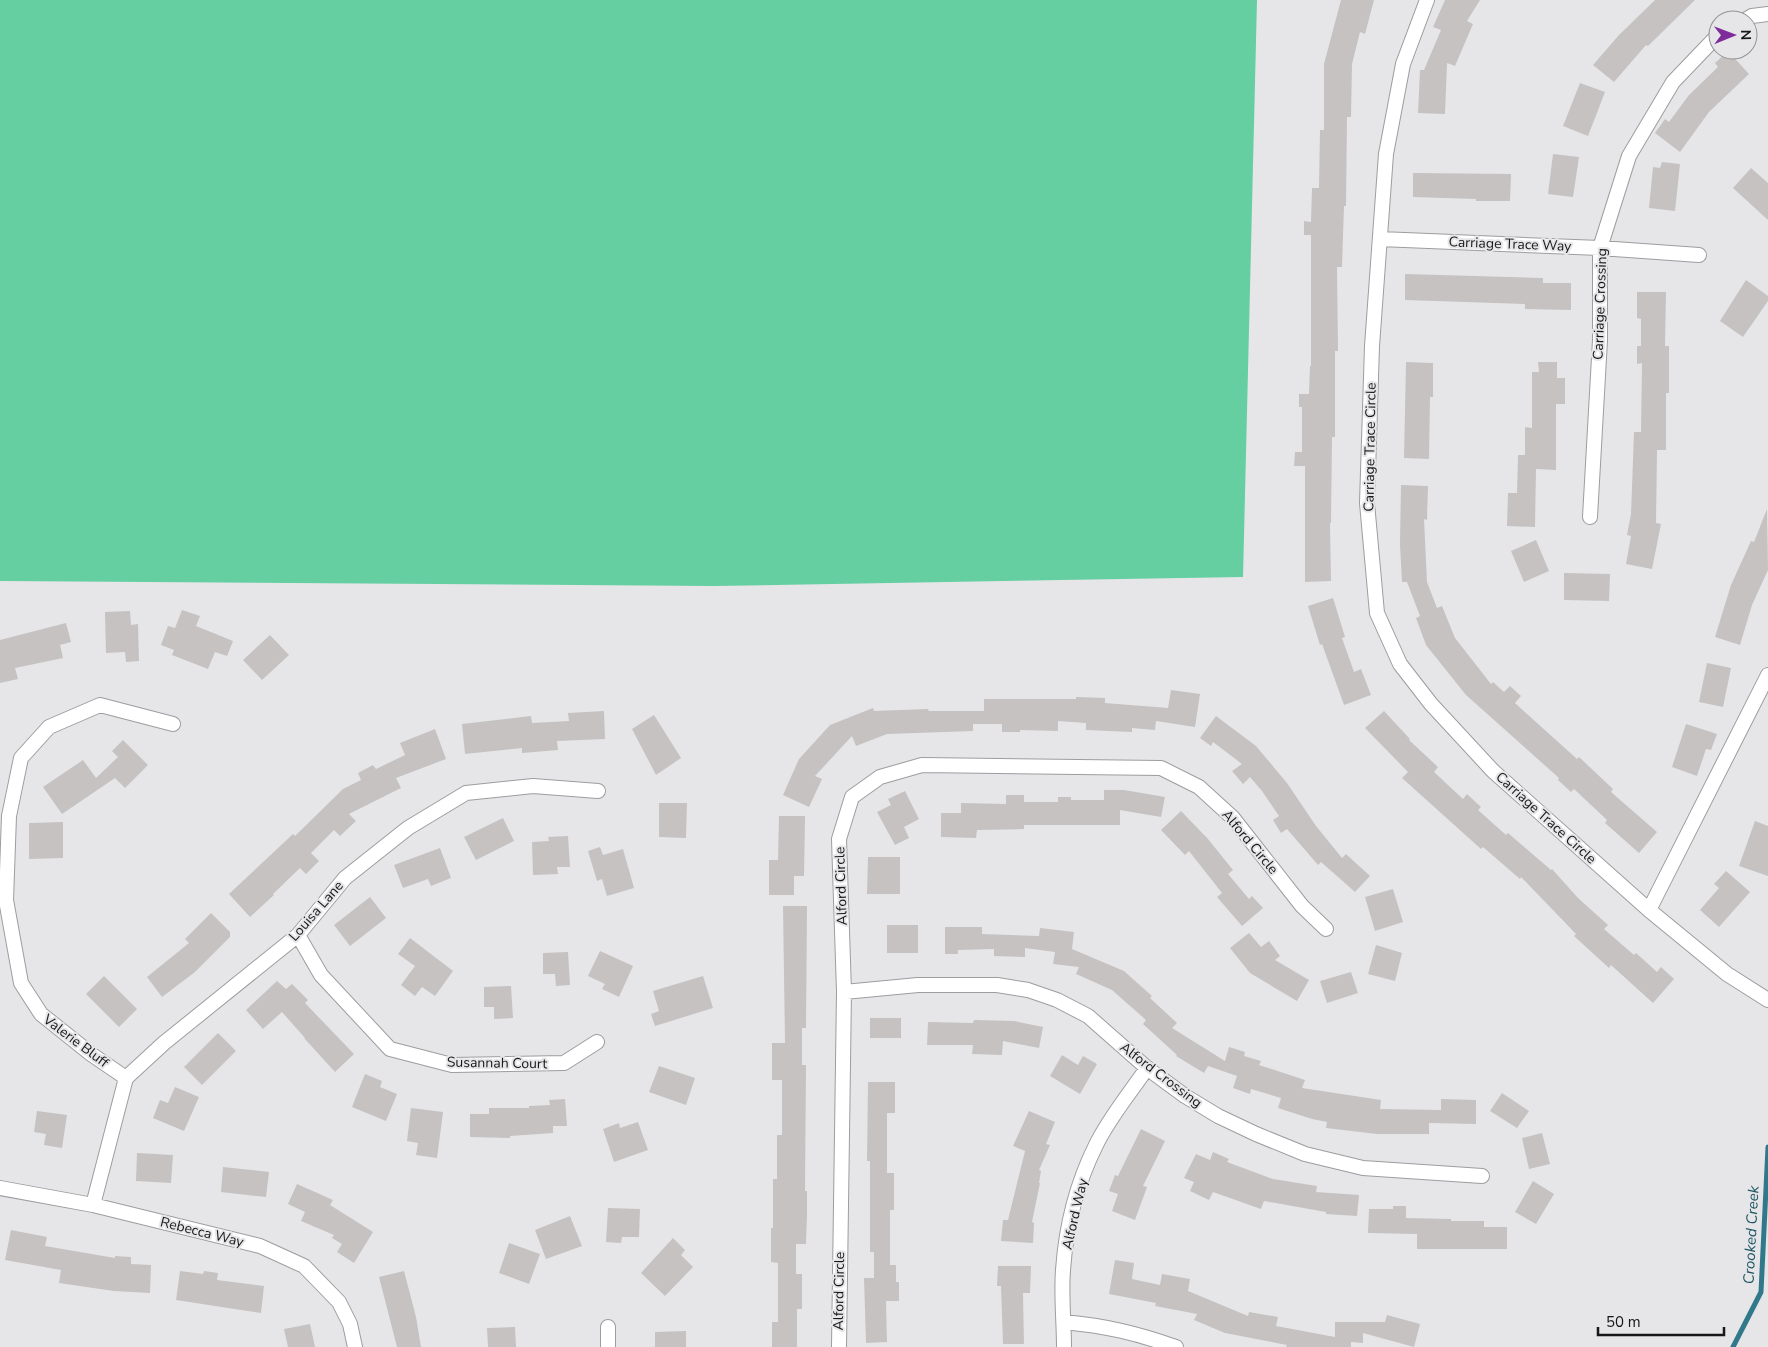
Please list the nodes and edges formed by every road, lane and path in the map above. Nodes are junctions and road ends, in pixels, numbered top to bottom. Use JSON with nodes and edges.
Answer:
{"nodes":[{"id":1,"x":1427,"y":0,"type":"edge"},
{"id":2,"x":1708,"y":45,"type":"edge"},
{"id":3,"x":1380,"y":239,"type":"junction"},
{"id":4,"x":1600,"y":248,"type":"junction"},
{"id":5,"x":1699,"y":255,"type":"dead end"},
{"id":6,"x":1590,"y":517,"type":"dead end"},
{"id":7,"x":1768,"y":675,"type":"edge"},
{"id":8,"x":173,"y":724,"type":"dead end"},
{"id":9,"x":598,"y":791,"type":"dead end"},
{"id":10,"x":1649,"y":910,"type":"junction"},
{"id":11,"x":1326,"y":929,"type":"dead end"},
{"id":12,"x":298,"y":935,"type":"junction"},
{"id":13,"x":844,"y":992,"type":"junction"},
{"id":14,"x":1768,"y":1000,"type":"edge"},
{"id":15,"x":597,"y":1042,"type":"dead end"},
{"id":16,"x":1147,"y":1068,"type":"junction"},
{"id":17,"x":126,"y":1078,"type":"junction"},
{"id":18,"x":1482,"y":1176,"type":"dead end"},
{"id":19,"x":0,"y":1188,"type":"edge"},
{"id":20,"x":93,"y":1205,"type":"junction"},
{"id":21,"x":1064,"y":1322,"type":"junction"},
{"id":22,"x":608,"y":1327,"type":"dead end"},
{"id":23,"x":355,"y":1347,"type":"edge"},
{"id":24,"x":608,"y":1347,"type":"edge"},
{"id":25,"x":839,"y":1347,"type":"edge"},
{"id":26,"x":1064,"y":1347,"type":"edge"},
{"id":27,"x":1176,"y":1347,"type":"edge"}],
"edges":[{"from":1,"to":3,"type":"street","name":"Carriage Trace Circle"},
{"from":2,"to":4,"type":"street","name":"Carriage Crossing"},
{"from":3,"to":4,"type":"street","name":"Carriage Trace Way"},
{"from":3,"to":10,"type":"street","name":"Carriage Trace Circle"},
{"from":4,"to":5,"type":"street","name":"Carriage Trace Way"},
{"from":4,"to":6,"type":"street","name":"Carriage Crossing"},
{"from":7,"to":10,"type":"street"},
{"from":8,"to":17,"type":"street","name":"Valerie Bluff"},
{"from":9,"to":12,"type":"street","name":"Louisa Lane"},
{"from":10,"to":14,"type":"street","name":"Carriage Trace Circle"},
{"from":11,"to":13,"type":"street","name":"Alford Circle"},
{"from":12,"to":15,"type":"street","name":"Susannah Court"},
{"from":12,"to":17,"type":"street","name":"Louisa Lane"},
{"from":13,"to":16,"type":"street","name":"Alford Crossing"},
{"from":13,"to":25,"type":"street","name":"Alford Circle"},
{"from":16,"to":18,"type":"street","name":"Alford Crossing"},
{"from":16,"to":21,"type":"street","name":"Alford Way"},
{"from":17,"to":20,"type":"street"},
{"from":19,"to":20,"type":"street","name":"Rebecca Way"},
{"from":20,"to":23,"type":"street","name":"Rebecca Way"},
{"from":21,"to":26,"type":"street","name":"Alford Way"},
{"from":21,"to":27,"type":"street"},
{"from":22,"to":24,"type":"street"}]}
